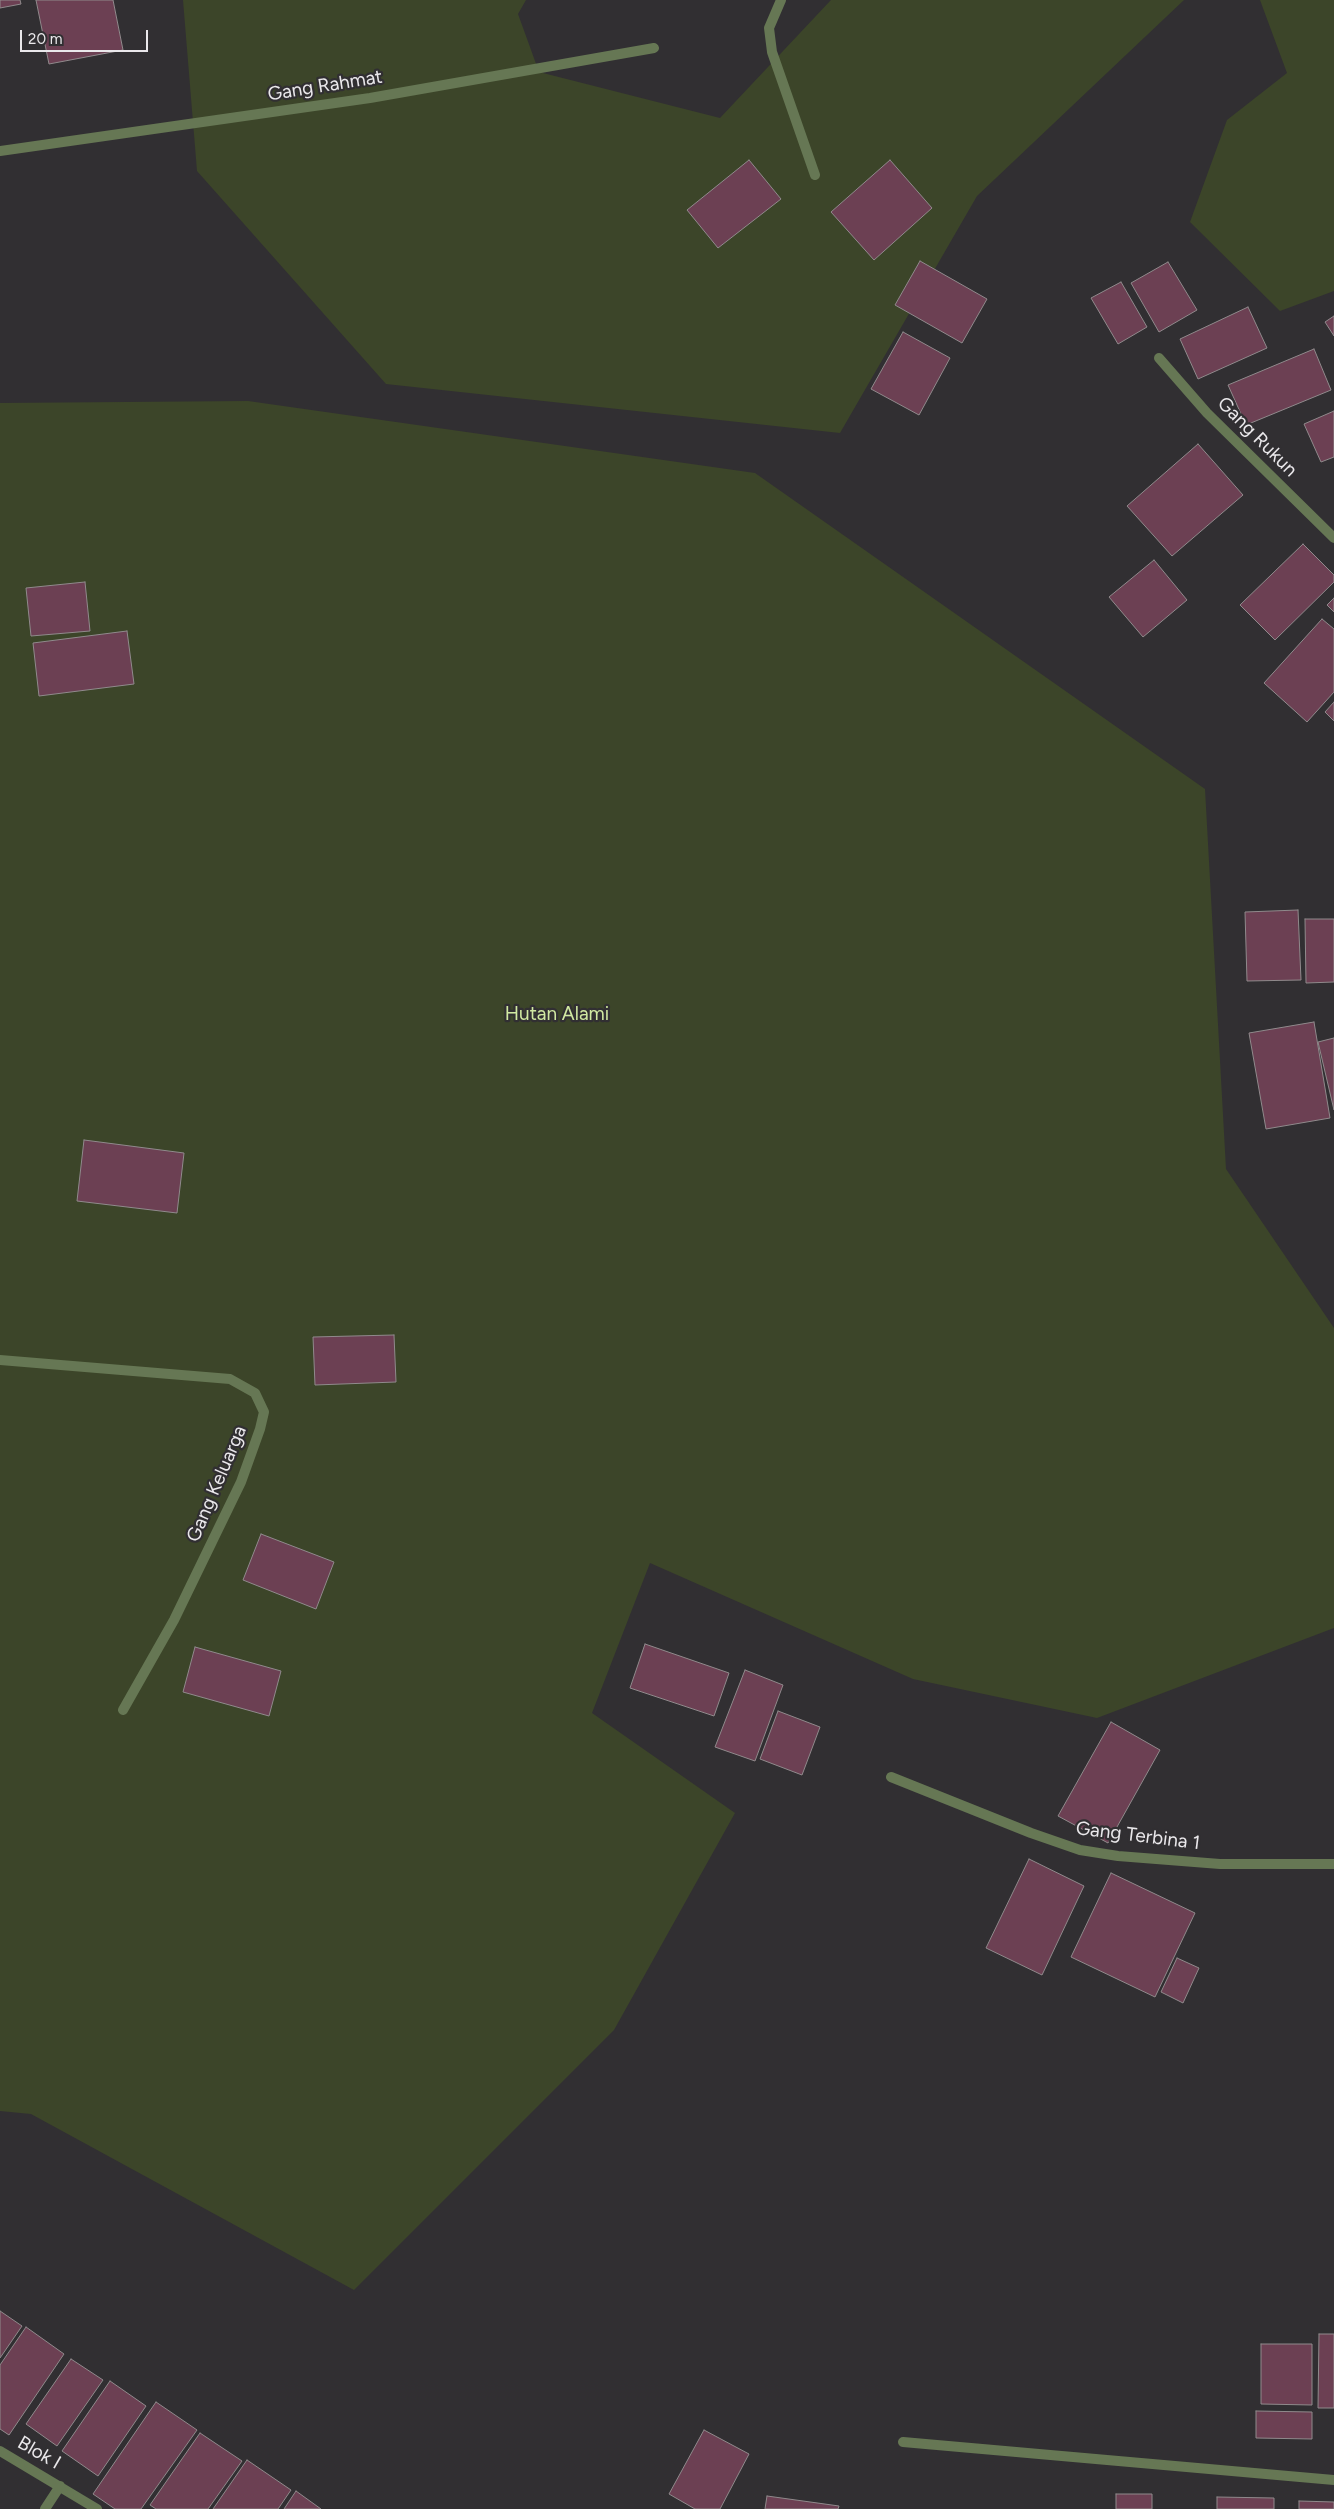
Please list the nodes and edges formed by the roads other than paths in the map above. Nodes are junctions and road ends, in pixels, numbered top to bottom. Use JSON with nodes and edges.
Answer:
{"nodes":[{"id":1,"x":781,"y":0,"type":"edge"},
{"id":2,"x":654,"y":48,"type":"dead end"},
{"id":3,"x":0,"y":151,"type":"edge"},
{"id":4,"x":815,"y":175,"type":"dead end"},
{"id":5,"x":1159,"y":358,"type":"dead end"},
{"id":6,"x":1334,"y":538,"type":"edge"},
{"id":7,"x":0,"y":1360,"type":"edge"},
{"id":8,"x":123,"y":1710,"type":"dead end"},
{"id":9,"x":891,"y":1777,"type":"dead end"},
{"id":10,"x":1334,"y":1864,"type":"edge"},
{"id":11,"x":903,"y":2442,"type":"dead end"},
{"id":12,"x":0,"y":2451,"type":"edge"},
{"id":13,"x":1334,"y":2480,"type":"edge"},
{"id":14,"x":60,"y":2486,"type":"junction"},
{"id":15,"x":45,"y":2509,"type":"edge"},
{"id":16,"x":97,"y":2509,"type":"edge"}],
"edges":[{"from":1,"to":4,"type":"street"},
{"from":2,"to":3,"type":"street","name":"Gang Rahmat"},
{"from":5,"to":6,"type":"street","name":"Gang Rukun"},
{"from":7,"to":8,"type":"street","name":"Gang Keluarga"},
{"from":9,"to":10,"type":"street","name":"Gang Terbina 1"},
{"from":11,"to":13,"type":"street"},
{"from":12,"to":14,"type":"street","name":"Blok I"},
{"from":14,"to":15,"type":"street","name":"Blok I"},
{"from":14,"to":16,"type":"street","name":"Blok I"}]}
